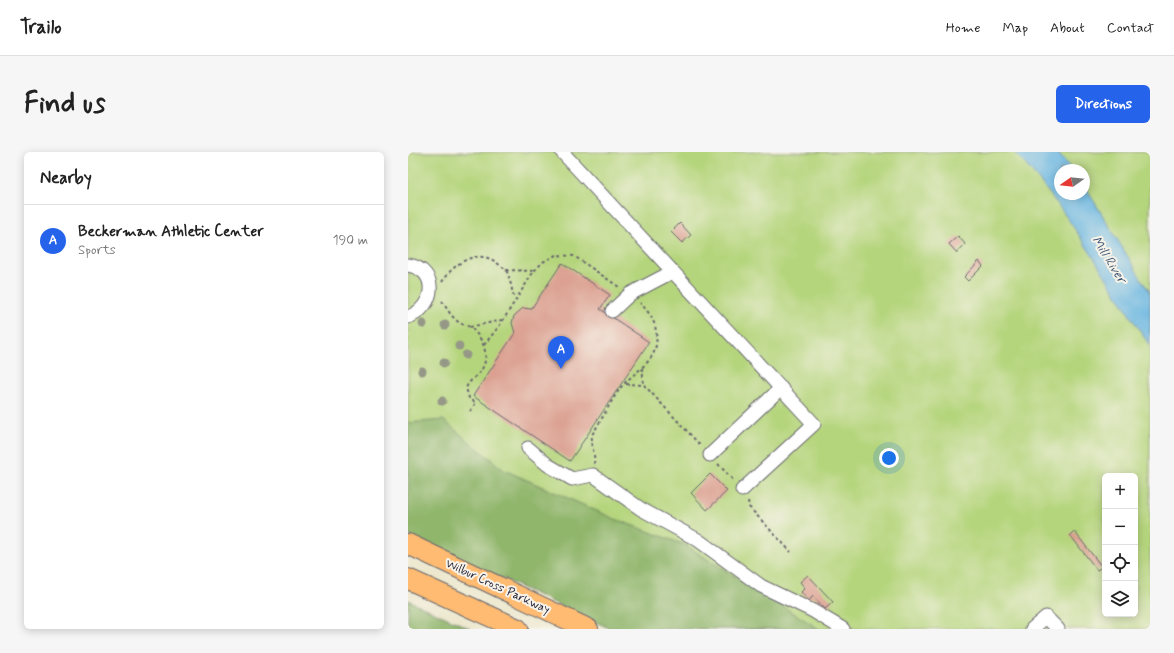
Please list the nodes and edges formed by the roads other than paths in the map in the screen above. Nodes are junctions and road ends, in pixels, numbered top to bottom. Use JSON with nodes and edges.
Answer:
{"nodes":[{"id":1,"x":562,"y":152,"type":"edge"},
{"id":2,"x":408,"y":265,"type":"edge"},
{"id":3,"x":672,"y":272,"type":"junction"},
{"id":4,"x":612,"y":311,"type":"dead end"},
{"id":5,"x":408,"y":317,"type":"edge"},
{"id":6,"x":781,"y":388,"type":"junction"},
{"id":7,"x":528,"y":448,"type":"dead end"},
{"id":8,"x":710,"y":455,"type":"road end"},
{"id":9,"x":742,"y":490,"type":"road end"},
{"id":10,"x":408,"y":544,"type":"edge"},
{"id":11,"x":408,"y":579,"type":"edge"},
{"id":12,"x":518,"y":629,"type":"edge"},
{"id":13,"x":588,"y":629,"type":"edge"},
{"id":14,"x":843,"y":629,"type":"edge"},
{"id":15,"x":1032,"y":629,"type":"edge"},
{"id":16,"x":1058,"y":629,"type":"edge"}],
"edges":[{"from":1,"to":3,"type":"lane"},
{"from":2,"to":5,"type":"lane"},
{"from":3,"to":4,"type":"lane"},
{"from":3,"to":6,"type":"lane"},
{"from":6,"to":8,"type":"lane"},
{"from":6,"to":9,"type":"lane"},
{"from":7,"to":14,"type":"lane"},
{"from":10,"to":13,"type":"highway","name":"Wilbur Cross Parkway"},
{"from":11,"to":12,"type":"highway"},
{"from":15,"to":16,"type":"lane"}]}
